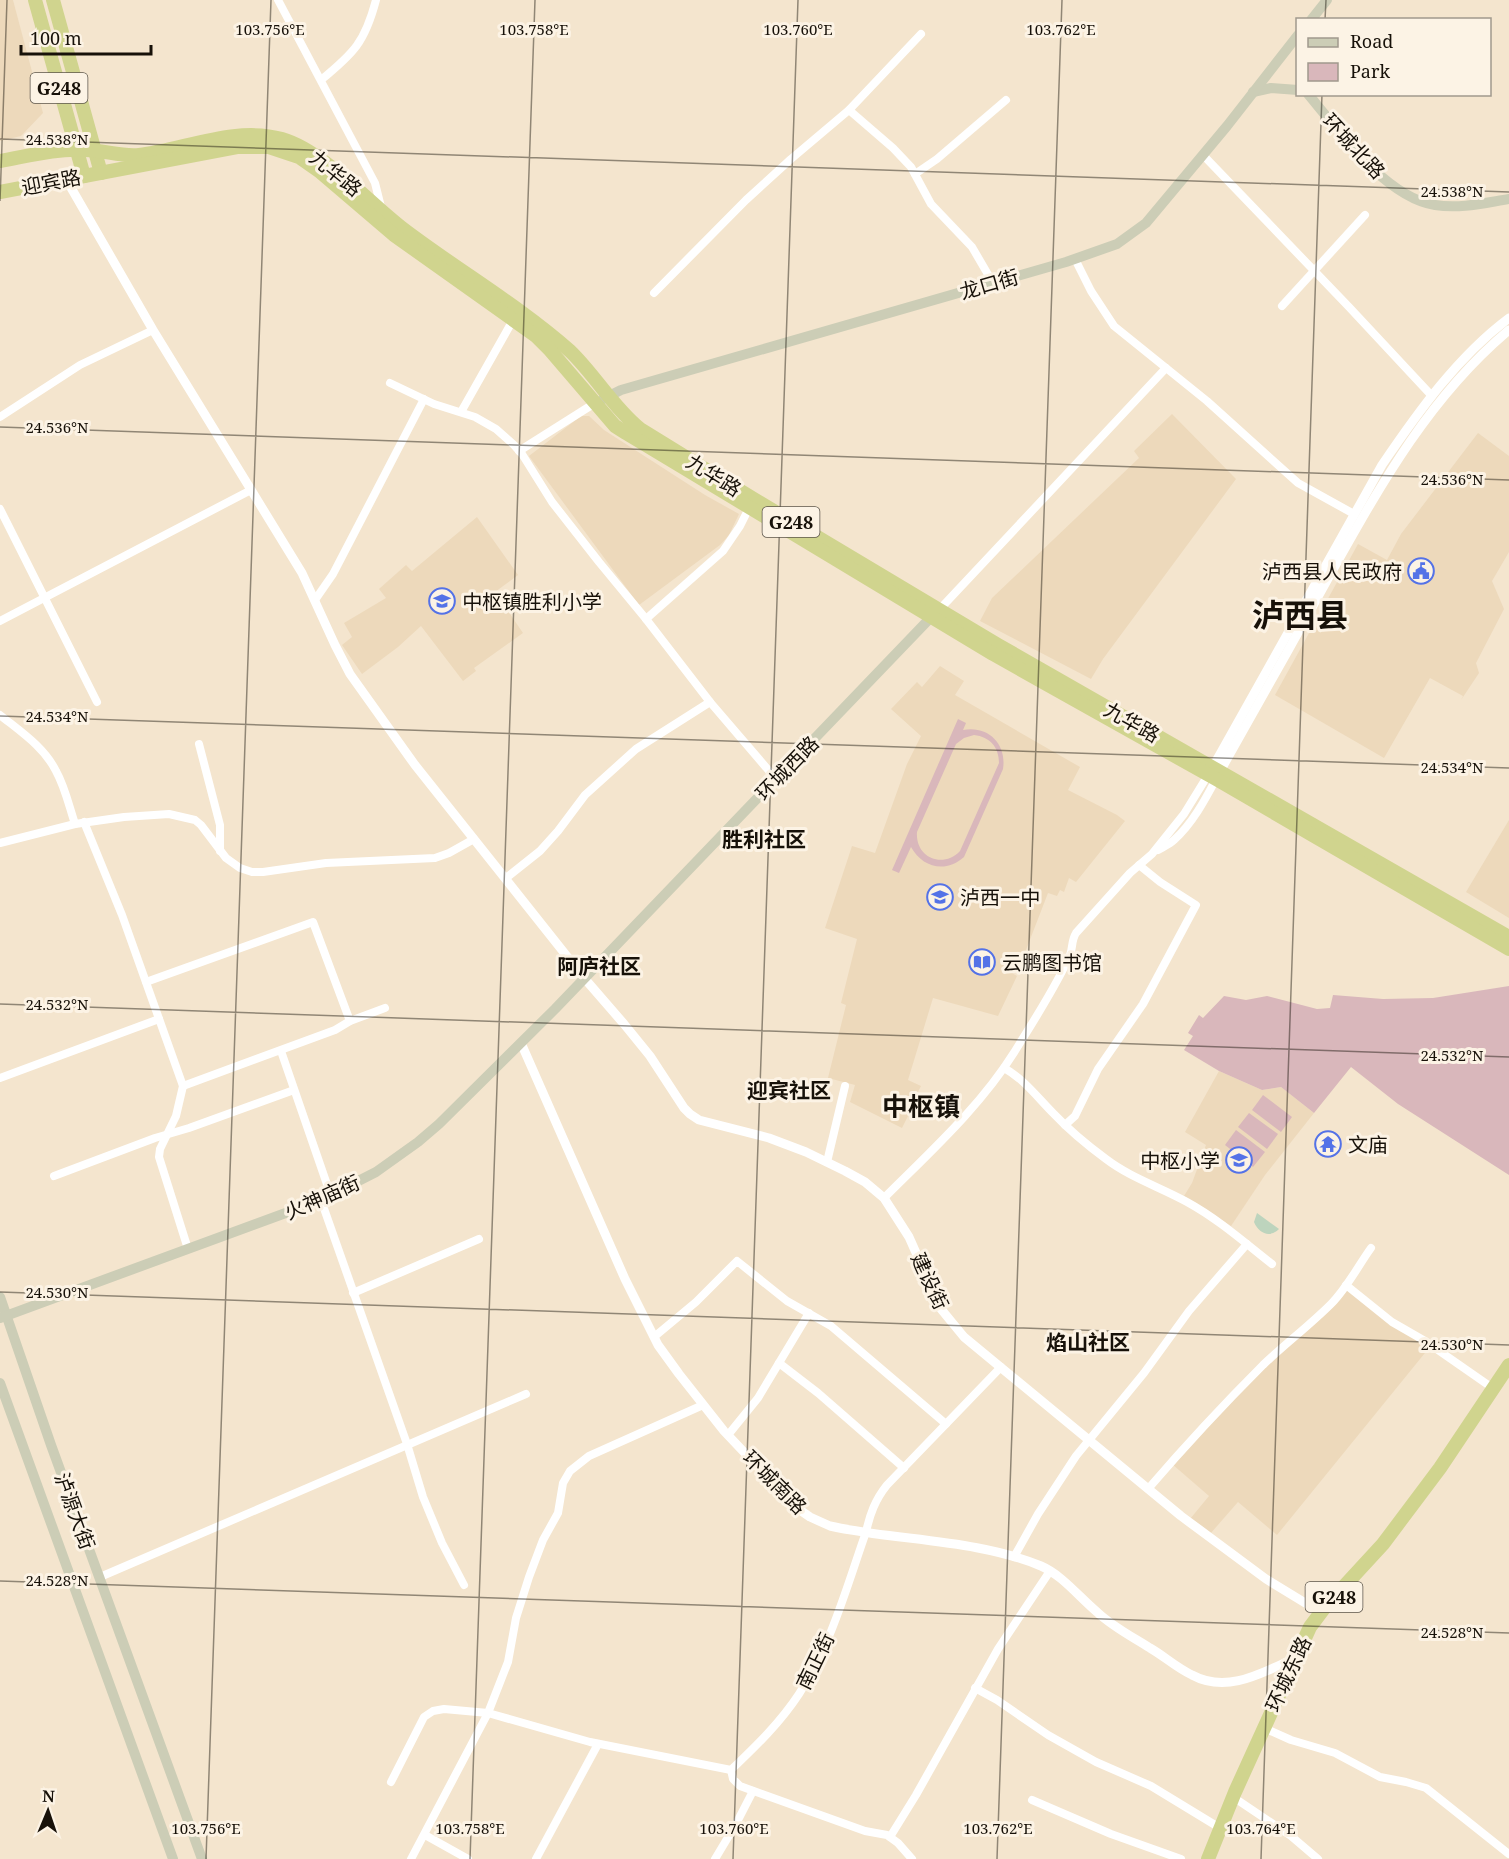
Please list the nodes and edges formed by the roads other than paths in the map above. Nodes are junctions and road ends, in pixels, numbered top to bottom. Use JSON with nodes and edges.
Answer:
{"nodes":[{"id":1,"x":35,"y":0,"type":"edge"},
{"id":2,"x":53,"y":0,"type":"edge"},
{"id":3,"x":278,"y":0,"type":"edge"},
{"id":4,"x":376,"y":0,"type":"edge"},
{"id":5,"x":1327,"y":0,"type":"edge"},
{"id":6,"x":1313,"y":18,"type":"edge"},
{"id":7,"x":921,"y":34,"type":"dead end"},
{"id":8,"x":1296,"y":38,"type":"edge"},
{"id":9,"x":321,"y":80,"type":"junction"},
{"id":10,"x":1296,"y":90,"type":"edge"},
{"id":11,"x":1253,"y":92,"type":"junction"},
{"id":12,"x":1310,"y":96,"type":"edge"},
{"id":13,"x":1006,"y":100,"type":"dead end"},
{"id":14,"x":849,"y":110,"type":"junction"},
{"id":15,"x":77,"y":150,"type":"junction"},
{"id":16,"x":95,"y":151,"type":"junction"},
{"id":17,"x":1203,"y":155,"type":"junction"},
{"id":18,"x":0,"y":161,"type":"edge"},
{"id":19,"x":101,"y":173,"type":"junction"},
{"id":20,"x":915,"y":174,"type":"junction"},
{"id":21,"x":84,"y":176,"type":"junction"},
{"id":22,"x":66,"y":179,"type":"junction"},
{"id":23,"x":0,"y":192,"type":"edge"},
{"id":24,"x":1509,"y":199,"type":"edge"},
{"id":25,"x":382,"y":211,"type":"junction"},
{"id":26,"x":1365,"y":215,"type":"dead end"},
{"id":27,"x":1075,"y":259,"type":"junction"},
{"id":28,"x":1314,"y":270,"type":"junction"},
{"id":29,"x":993,"y":282,"type":"junction"},
{"id":30,"x":654,"y":293,"type":"dead end"},
{"id":31,"x":1282,"y":306,"type":"dead end"},
{"id":32,"x":1509,"y":318,"type":"edge"},
{"id":33,"x":513,"y":320,"type":"junction"},
{"id":34,"x":153,"y":330,"type":"junction"},
{"id":35,"x":1509,"y":330,"type":"edge"},
{"id":36,"x":1166,"y":368,"type":"junction"},
{"id":37,"x":390,"y":383,"type":"dead end"},
{"id":38,"x":1432,"y":396,"type":"junction"},
{"id":39,"x":424,"y":399,"type":"junction"},
{"id":40,"x":602,"y":400,"type":"junction"},
{"id":41,"x":460,"y":411,"type":"junction"},
{"id":42,"x":0,"y":417,"type":"edge"},
{"id":43,"x":519,"y":451,"type":"junction"},
{"id":44,"x":251,"y":490,"type":"junction"},
{"id":45,"x":749,"y":508,"type":"junction"},
{"id":46,"x":0,"y":509,"type":"edge"},
{"id":47,"x":1354,"y":514,"type":"junction"},
{"id":48,"x":44,"y":598,"type":"junction"},
{"id":49,"x":315,"y":600,"type":"junction"},
{"id":50,"x":935,"y":613,"type":"junction"},
{"id":51,"x":646,"y":619,"type":"junction"},
{"id":52,"x":0,"y":621,"type":"edge"},
{"id":53,"x":97,"y":702,"type":"dead end"},
{"id":54,"x":710,"y":702,"type":"junction"},
{"id":55,"x":0,"y":716,"type":"edge"},
{"id":56,"x":199,"y":744,"type":"dead end"},
{"id":57,"x":1214,"y":773,"type":"junction"},
{"id":58,"x":776,"y":779,"type":"junction"},
{"id":59,"x":84,"y":822,"type":"junction"},
{"id":60,"x":75,"y":824,"type":"junction"},
{"id":61,"x":474,"y":839,"type":"junction"},
{"id":62,"x":0,"y":843,"type":"edge"},
{"id":63,"x":220,"y":851,"type":"junction"},
{"id":64,"x":1139,"y":865,"type":"junction"},
{"id":65,"x":506,"y":878,"type":"junction"},
{"id":66,"x":1509,"y":937,"type":"edge"},
{"id":67,"x":1509,"y":949,"type":"edge"},
{"id":68,"x":585,"y":979,"type":"junction"},
{"id":69,"x":146,"y":982,"type":"junction"},
{"id":70,"x":385,"y":1008,"type":"dead end"},
{"id":71,"x":159,"y":1019,"type":"junction"},
{"id":72,"x":350,"y":1021,"type":"junction"},
{"id":73,"x":521,"y":1043,"type":"junction"},
{"id":74,"x":280,"y":1051,"type":"junction"},
{"id":75,"x":1004,"y":1068,"type":"junction"},
{"id":76,"x":0,"y":1078,"type":"edge"},
{"id":77,"x":183,"y":1086,"type":"junction"},
{"id":78,"x":845,"y":1086,"type":"dead end"},
{"id":79,"x":294,"y":1090,"type":"junction"},
{"id":80,"x":1065,"y":1125,"type":"junction"},
{"id":81,"x":168,"y":1134,"type":"junction"},
{"id":82,"x":827,"y":1162,"type":"junction"},
{"id":83,"x":54,"y":1176,"type":"dead end"},
{"id":84,"x":884,"y":1197,"type":"junction"},
{"id":85,"x":326,"y":1198,"type":"junction"},
{"id":86,"x":479,"y":1239,"type":"dead end"},
{"id":87,"x":1247,"y":1244,"type":"junction"},
{"id":88,"x":1371,"y":1248,"type":"dead end"},
{"id":89,"x":188,"y":1249,"type":"junction"},
{"id":90,"x":1272,"y":1264,"type":"dead end"},
{"id":91,"x":1346,"y":1286,"type":"junction"},
{"id":92,"x":353,"y":1293,"type":"junction"},
{"id":93,"x":0,"y":1297,"type":"edge"},
{"id":94,"x":809,"y":1313,"type":"junction"},
{"id":95,"x":3,"y":1317,"type":"edge"},
{"id":96,"x":654,"y":1337,"type":"junction"},
{"id":97,"x":779,"y":1363,"type":"junction"},
{"id":98,"x":1509,"y":1365,"type":"edge"},
{"id":99,"x":1001,"y":1367,"type":"junction"},
{"id":100,"x":0,"y":1383,"type":"edge"},
{"id":101,"x":1494,"y":1389,"type":"junction"},
{"id":102,"x":526,"y":1394,"type":"dead end"},
{"id":103,"x":703,"y":1405,"type":"junction"},
{"id":104,"x":946,"y":1424,"type":"junction"},
{"id":105,"x":728,"y":1434,"type":"junction"},
{"id":106,"x":1089,"y":1440,"type":"junction"},
{"id":107,"x":406,"y":1444,"type":"junction"},
{"id":108,"x":904,"y":1468,"type":"junction"},
{"id":109,"x":1148,"y":1489,"type":"junction"},
{"id":110,"x":867,"y":1532,"type":"junction"},
{"id":111,"x":1014,"y":1557,"type":"junction"},
{"id":112,"x":1050,"y":1571,"type":"junction"},
{"id":113,"x":100,"y":1577,"type":"junction"},
{"id":114,"x":464,"y":1585,"type":"dead end"},
{"id":115,"x":1320,"y":1612,"type":"junction"},
{"id":116,"x":1295,"y":1658,"type":"junction"},
{"id":117,"x":975,"y":1688,"type":"junction"},
{"id":118,"x":488,"y":1713,"type":"junction"},
{"id":119,"x":1264,"y":1728,"type":"junction"},
{"id":120,"x":598,"y":1744,"type":"junction"},
{"id":121,"x":731,"y":1770,"type":"junction"},
{"id":122,"x":391,"y":1782,"type":"dead end"},
{"id":123,"x":753,"y":1791,"type":"junction"},
{"id":124,"x":1233,"y":1797,"type":"junction"},
{"id":125,"x":1032,"y":1800,"type":"dead end"},
{"id":126,"x":1221,"y":1828,"type":"junction"},
{"id":127,"x":424,"y":1836,"type":"junction"},
{"id":128,"x":890,"y":1837,"type":"junction"},
{"id":129,"x":1509,"y":1854,"type":"edge"},
{"id":130,"x":173,"y":1859,"type":"edge"},
{"id":131,"x":202,"y":1859,"type":"edge"},
{"id":132,"x":411,"y":1859,"type":"edge"},
{"id":133,"x":468,"y":1859,"type":"edge"},
{"id":134,"x":536,"y":1859,"type":"edge"},
{"id":135,"x":715,"y":1859,"type":"edge"},
{"id":136,"x":912,"y":1859,"type":"edge"},
{"id":137,"x":1181,"y":1859,"type":"edge"},
{"id":138,"x":1208,"y":1859,"type":"edge"},
{"id":139,"x":1318,"y":1859,"type":"edge"}],
"edges":[{"from":1,"to":15,"type":"highway","number":"G248"},
{"from":2,"to":16,"type":"highway","number":"G248"},
{"from":3,"to":9,"type":"street"},
{"from":4,"to":9,"type":"street"},
{"from":5,"to":6,"type":"main road"},
{"from":7,"to":14,"type":"street"},
{"from":8,"to":11,"type":"main road","name":"龙口街"},
{"from":9,"to":25,"type":"street"},
{"from":10,"to":11,"type":"main road"},
{"from":11,"to":17,"type":"main road","name":"龙口街"},
{"from":12,"to":24,"type":"main road","name":"环城北路"},
{"from":13,"to":20,"type":"street"},
{"from":14,"to":20,"type":"street"},
{"from":14,"to":30,"type":"street"},
{"from":15,"to":16,"type":"highway","name":"迎宾路","number":"G248"},
{"from":15,"to":18,"type":"highway","name":"迎宾路"},
{"from":15,"to":21,"type":"highway","number":"G248"},
{"from":16,"to":19,"type":"highway","number":"G248"},
{"from":16,"to":25,"type":"highway","name":"九华路","number":"G248"},
{"from":17,"to":27,"type":"main road","name":"龙口街"},
{"from":17,"to":28,"type":"street"},
{"from":19,"to":21,"type":"highway","name":"迎宾路","number":"G248"},
{"from":19,"to":33,"type":"highway","name":"九华路","number":"G248"},
{"from":20,"to":29,"type":"street"},
{"from":21,"to":22,"type":"highway","name":"迎宾路"},
{"from":22,"to":23,"type":"highway","name":"迎宾路"},
{"from":22,"to":34,"type":"street","name":"建设街"},
{"from":25,"to":40,"type":"highway","name":"九华路","number":"G248"},
{"from":26,"to":28,"type":"street"},
{"from":27,"to":29,"type":"main road","name":"龙口街"},
{"from":27,"to":36,"type":"street"},
{"from":28,"to":31,"type":"street"},
{"from":28,"to":38,"type":"street"},
{"from":29,"to":40,"type":"main road","name":"龙口街"},
{"from":32,"to":38,"type":"street"},
{"from":33,"to":40,"type":"highway","name":"九华路","number":"G248"},
{"from":33,"to":41,"type":"street"},
{"from":34,"to":42,"type":"street"},
{"from":34,"to":44,"type":"street","name":"建设街"},
{"from":35,"to":57,"type":"street"},
{"from":36,"to":47,"type":"street"},
{"from":36,"to":50,"type":"street"},
{"from":37,"to":39,"type":"street"},
{"from":38,"to":47,"type":"street"},
{"from":39,"to":41,"type":"street"},
{"from":39,"to":49,"type":"street"},
{"from":40,"to":43,"type":"street"},
{"from":40,"to":45,"type":"highway","name":"九华路","number":"G248"},
{"from":40,"to":50,"type":"highway","name":"九华路","number":"G248"},
{"from":41,"to":43,"type":"street"},
{"from":43,"to":51,"type":"street"},
{"from":44,"to":48,"type":"street"},
{"from":44,"to":49,"type":"street","name":"建设街"},
{"from":45,"to":50,"type":"highway","name":"九华路","number":"G248"},
{"from":45,"to":51,"type":"street"},
{"from":46,"to":48,"type":"street"},
{"from":47,"to":57,"type":"street"},
{"from":48,"to":52,"type":"street"},
{"from":48,"to":53,"type":"street"},
{"from":49,"to":61,"type":"street","name":"建设街"},
{"from":50,"to":57,"type":"highway","name":"九华路","number":"G248"},
{"from":50,"to":58,"type":"main road","name":"环城西路"},
{"from":51,"to":54,"type":"street"},
{"from":54,"to":58,"type":"street"},
{"from":54,"to":65,"type":"street"},
{"from":55,"to":60,"type":"street"},
{"from":56,"to":63,"type":"street"},
{"from":57,"to":64,"type":"street"},
{"from":57,"to":66,"type":"highway","name":"九华路","number":"G248"},
{"from":57,"to":67,"type":"highway","name":"九华路","number":"G248"},
{"from":58,"to":68,"type":"main road","name":"环城西路"},
{"from":59,"to":60,"type":"street"},
{"from":59,"to":63,"type":"street"},
{"from":59,"to":69,"type":"street"},
{"from":60,"to":62,"type":"street"},
{"from":61,"to":63,"type":"street"},
{"from":61,"to":65,"type":"street","name":"建设街"},
{"from":64,"to":75,"type":"street"},
{"from":64,"to":80,"type":"street"},
{"from":65,"to":68,"type":"street","name":"建设街"},
{"from":68,"to":73,"type":"main road","name":"火神庙街"},
{"from":68,"to":82,"type":"street","name":"建设街"},
{"from":69,"to":71,"type":"street"},
{"from":69,"to":72,"type":"street"},
{"from":70,"to":72,"type":"street"},
{"from":71,"to":76,"type":"street"},
{"from":71,"to":77,"type":"street"},
{"from":72,"to":74,"type":"street"},
{"from":73,"to":85,"type":"main road","name":"火神庙街"},
{"from":73,"to":96,"type":"street","name":"环城南路"},
{"from":74,"to":77,"type":"street"},
{"from":74,"to":79,"type":"street"},
{"from":75,"to":80,"type":"street"},
{"from":75,"to":84,"type":"street"},
{"from":77,"to":81,"type":"street"},
{"from":78,"to":82,"type":"street"},
{"from":79,"to":81,"type":"street"},
{"from":79,"to":85,"type":"street"},
{"from":80,"to":87,"type":"street"},
{"from":81,"to":83,"type":"street"},
{"from":81,"to":89,"type":"street"},
{"from":82,"to":84,"type":"street","name":"建设街"},
{"from":84,"to":99,"type":"street","name":"建设街"},
{"from":85,"to":89,"type":"main road","name":"火神庙街"},
{"from":85,"to":92,"type":"street"},
{"from":86,"to":92,"type":"street"},
{"from":87,"to":90,"type":"street"},
{"from":87,"to":106,"type":"street"},
{"from":88,"to":91,"type":"street"},
{"from":89,"to":95,"type":"main road","name":"火神庙街"},
{"from":91,"to":101,"type":"street"},
{"from":91,"to":109,"type":"street"},
{"from":92,"to":107,"type":"street"},
{"from":93,"to":95,"type":"main road","name":"泸源大街"},
{"from":94,"to":96,"type":"street"},
{"from":94,"to":97,"type":"street"},
{"from":94,"to":104,"type":"street"},
{"from":95,"to":113,"type":"main road","name":"泸源大街"},
{"from":96,"to":103,"type":"street","name":"环城南路"},
{"from":97,"to":105,"type":"street"},
{"from":97,"to":108,"type":"street"},
{"from":98,"to":101,"type":"highway","name":"环城东路","number":"G248"},
{"from":99,"to":104,"type":"street","name":"南正街"},
{"from":99,"to":106,"type":"street","name":"建设街"},
{"from":100,"to":130,"type":"main road","name":"泸源大街"},
{"from":101,"to":115,"type":"highway","name":"环城东路","number":"G248"},
{"from":102,"to":107,"type":"street"},
{"from":103,"to":105,"type":"street","name":"环城南路"},
{"from":103,"to":118,"type":"street"},
{"from":104,"to":108,"type":"street","name":"南正街"},
{"from":105,"to":110,"type":"street","name":"环城南路"},
{"from":106,"to":109,"type":"street","name":"建设街"},
{"from":106,"to":111,"type":"street"},
{"from":107,"to":113,"type":"street"},
{"from":107,"to":114,"type":"street"},
{"from":108,"to":110,"type":"street","name":"南正街"},
{"from":109,"to":115,"type":"street","name":"建设街"},
{"from":110,"to":111,"type":"street","name":"环城南路"},
{"from":110,"to":121,"type":"street","name":"南正街"},
{"from":111,"to":112,"type":"street","name":"环城南路"},
{"from":112,"to":116,"type":"street","name":"环城南路"},
{"from":112,"to":117,"type":"street"},
{"from":113,"to":131,"type":"main road","name":"泸源大街"},
{"from":115,"to":116,"type":"highway","name":"环城东路","number":"G248"},
{"from":116,"to":119,"type":"highway","name":"环城东路","number":"G248"},
{"from":117,"to":126,"type":"street"},
{"from":117,"to":128,"type":"street"},
{"from":118,"to":120,"type":"street"},
{"from":118,"to":122,"type":"street"},
{"from":118,"to":127,"type":"street"},
{"from":119,"to":124,"type":"highway","name":"环城东路","number":"G248"},
{"from":119,"to":129,"type":"street"},
{"from":120,"to":121,"type":"street"},
{"from":120,"to":134,"type":"street"},
{"from":121,"to":123,"type":"street"},
{"from":123,"to":128,"type":"street"},
{"from":123,"to":135,"type":"street"},
{"from":124,"to":126,"type":"highway","name":"环城东路","number":"G248"},
{"from":124,"to":139,"type":"street"},
{"from":125,"to":137,"type":"street"},
{"from":126,"to":138,"type":"highway","name":"环城东路","number":"G248"},
{"from":127,"to":132,"type":"street"},
{"from":127,"to":133,"type":"street"},
{"from":128,"to":136,"type":"street"}]}
